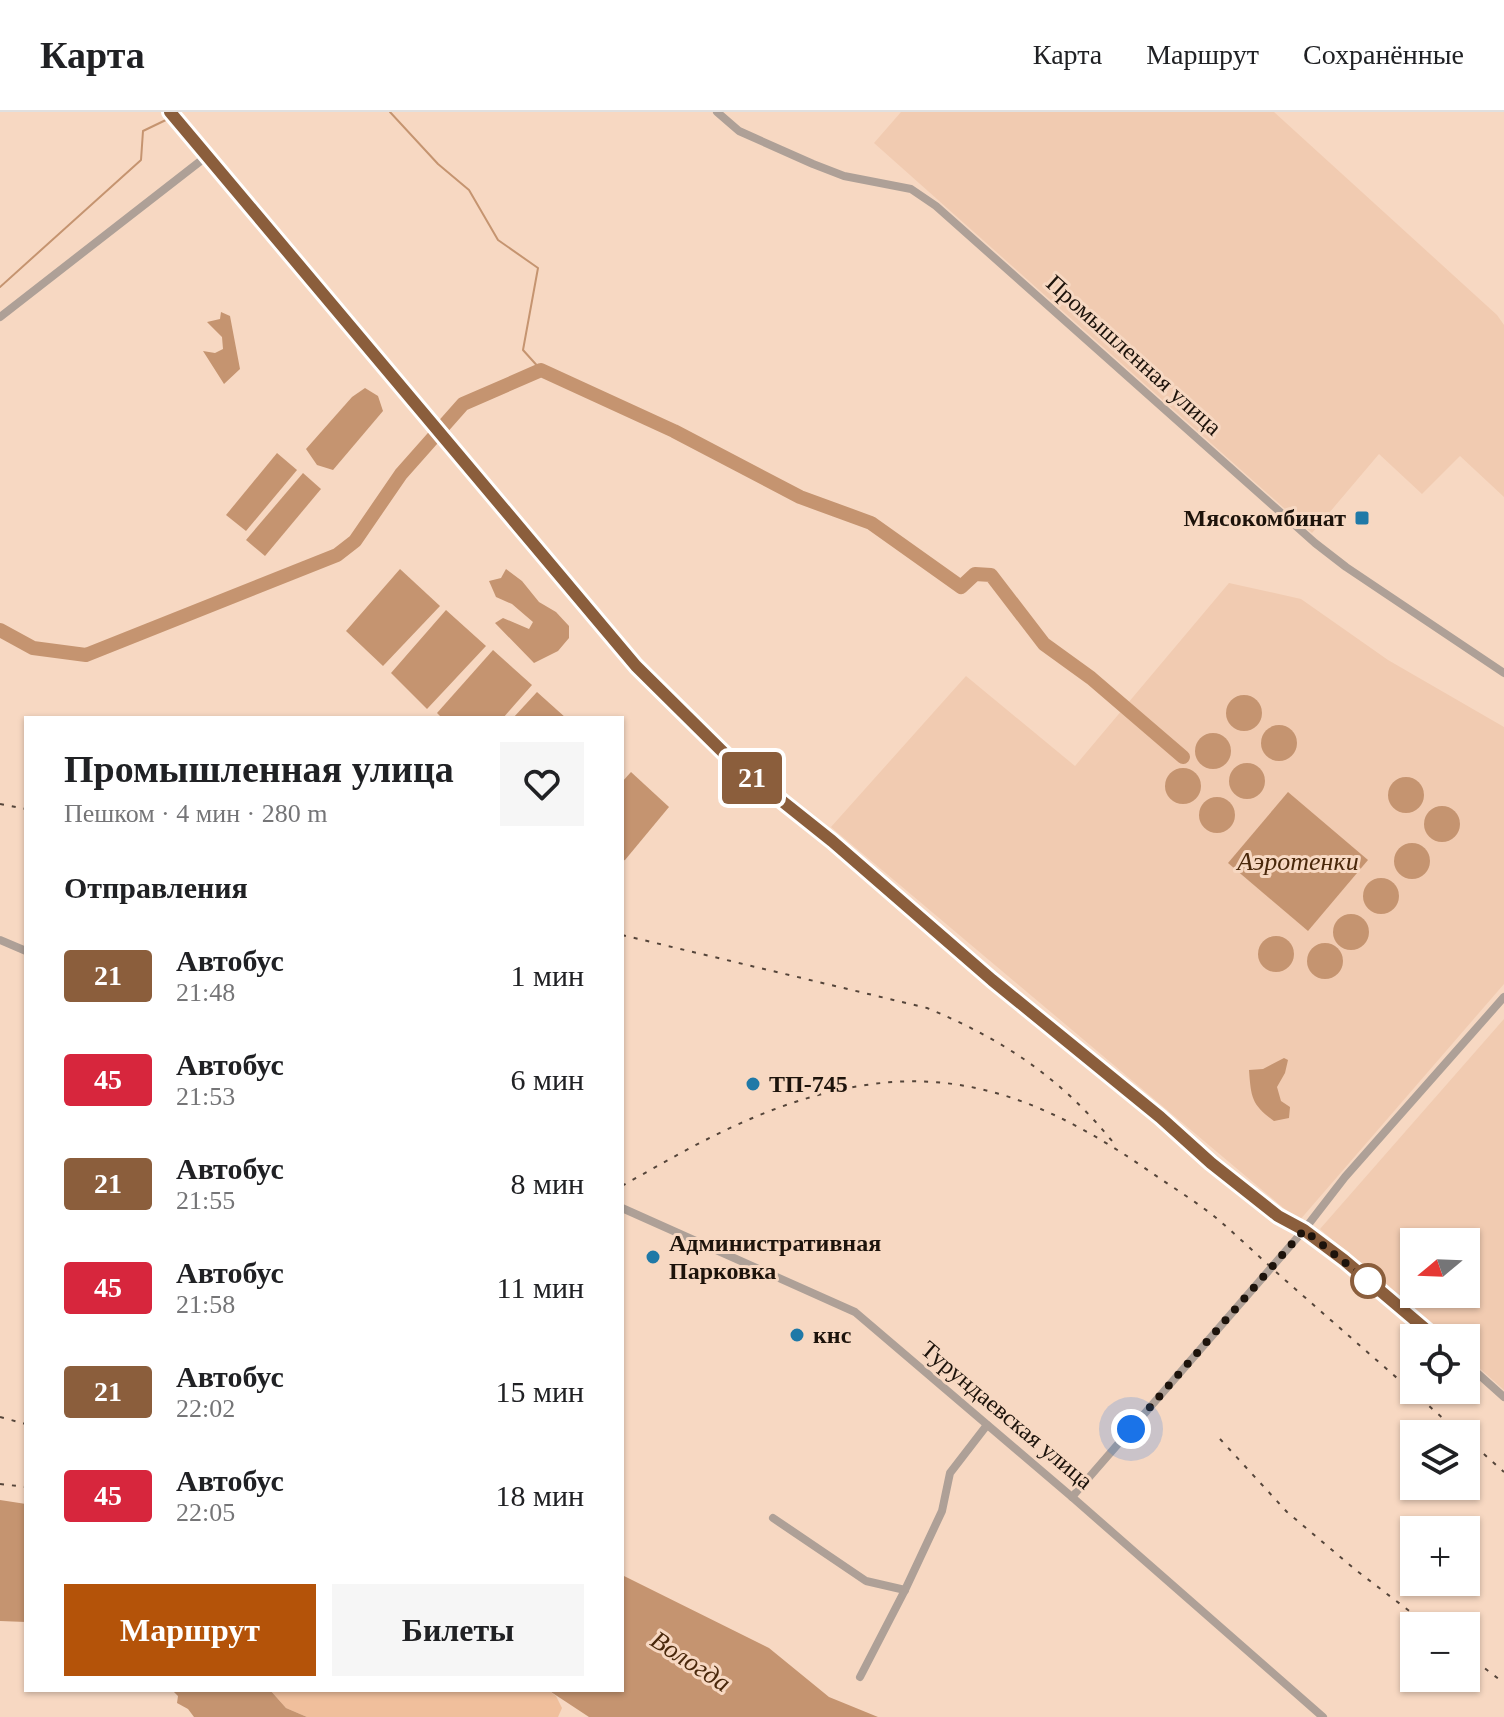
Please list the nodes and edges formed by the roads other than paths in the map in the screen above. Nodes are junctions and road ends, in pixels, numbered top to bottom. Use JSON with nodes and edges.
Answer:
{"nodes":[{"id":1,"x":170,"y":112,"type":"edge"},
{"id":2,"x":717,"y":112,"type":"edge"},
{"id":3,"x":207,"y":156,"type":"junction"},
{"id":4,"x":0,"y":317,"type":"edge"},
{"id":5,"x":1504,"y":673,"type":"edge"},
{"id":6,"x":0,"y":940,"type":"edge"},
{"id":7,"x":24,"y":950,"type":"edge"},
{"id":8,"x":1504,"y":997,"type":"edge"},
{"id":9,"x":624,"y":1209,"type":"edge"},
{"id":10,"x":1304,"y":1230,"type":"junction"},
{"id":11,"x":1419,"y":1324,"type":"edge"},
{"id":12,"x":1480,"y":1376,"type":"edge"},
{"id":13,"x":1504,"y":1397,"type":"edge"},
{"id":14,"x":987,"y":1425,"type":"junction"},
{"id":15,"x":1072,"y":1497,"type":"junction"},
{"id":16,"x":773,"y":1518,"type":"dead end"},
{"id":17,"x":905,"y":1590,"type":"junction"},
{"id":18,"x":860,"y":1677,"type":"dead end"},
{"id":19,"x":1323,"y":1717,"type":"edge"}],
"edges":[{"from":1,"to":3,"type":"street"},
{"from":2,"to":5,"type":"street","name":"Промышленная улица"},
{"from":3,"to":4,"type":"street"},
{"from":3,"to":10,"type":"street"},
{"from":6,"to":7,"type":"street"},
{"from":8,"to":10,"type":"street"},
{"from":9,"to":14,"type":"street","name":"Турундаевская улица"},
{"from":10,"to":11,"type":"street"},
{"from":10,"to":15,"type":"street"},
{"from":12,"to":13,"type":"street"},
{"from":14,"to":15,"type":"street","name":"Турундаевская улица"},
{"from":14,"to":17,"type":"street"},
{"from":15,"to":19,"type":"street","name":"Турундаевская улица"},
{"from":16,"to":17,"type":"street"},
{"from":17,"to":18,"type":"street"}]}
